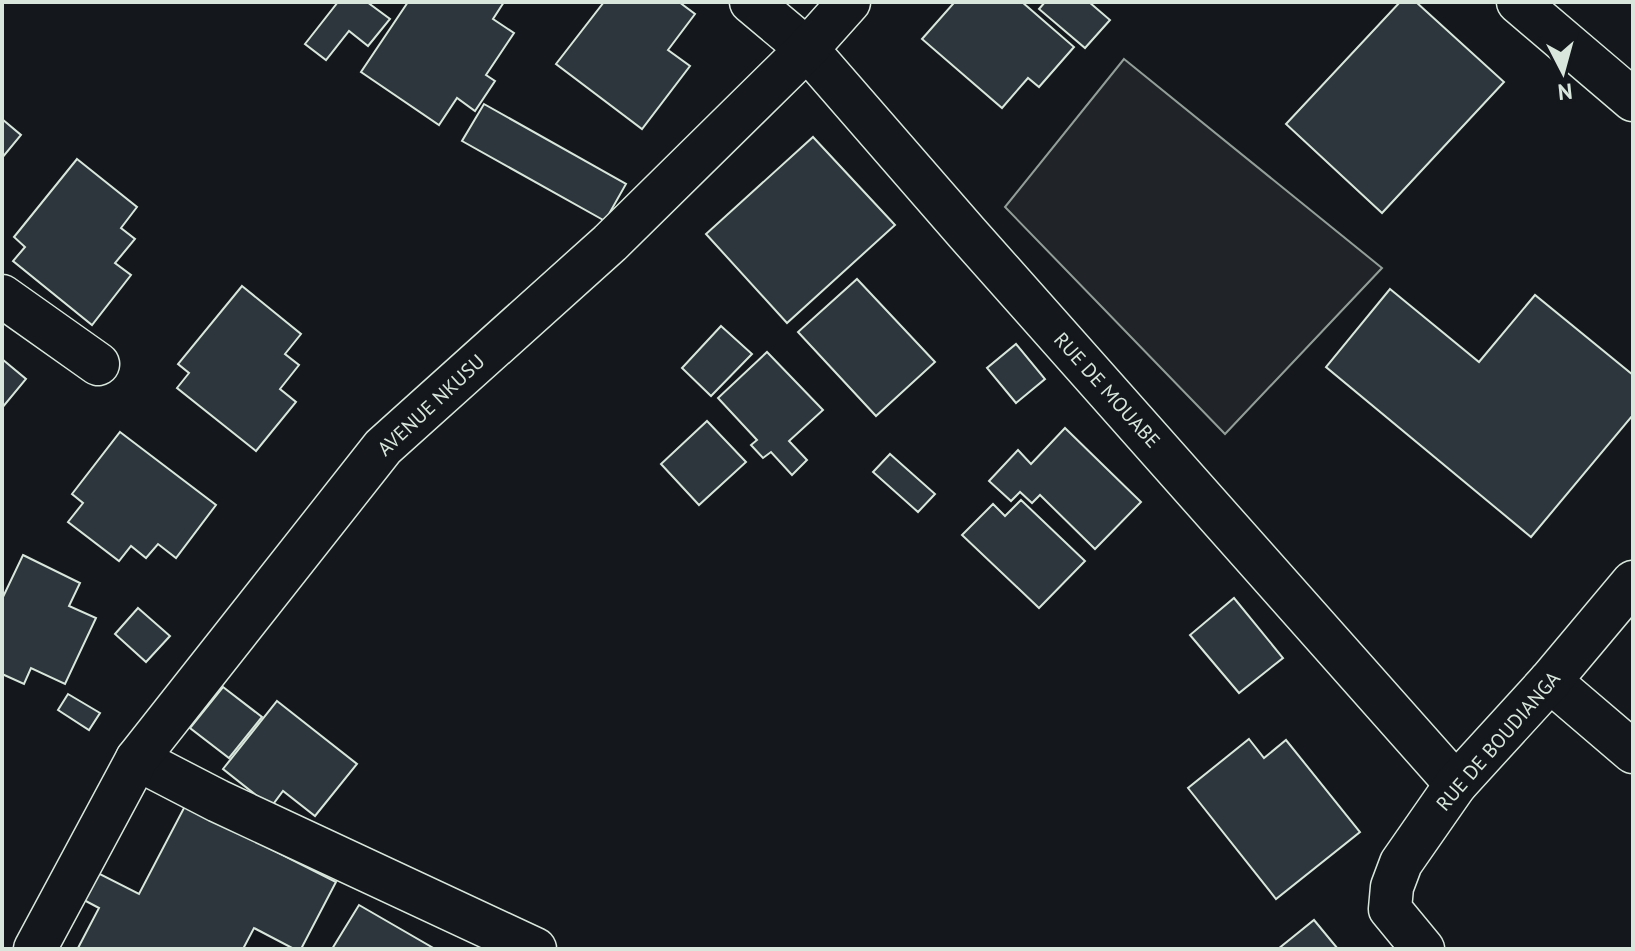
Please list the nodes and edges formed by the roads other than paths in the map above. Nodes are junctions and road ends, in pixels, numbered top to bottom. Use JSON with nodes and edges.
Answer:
{"nodes":[{"id":1,"x":751,"y":2,"type":"edge"},
{"id":2,"x":849,"y":2,"type":"edge"},
{"id":3,"x":1518,"y":2,"type":"edge"},
{"id":4,"x":807,"y":49,"type":"junction"},
{"id":5,"x":1633,"y":100,"type":"edge"},
{"id":6,"x":2,"y":296,"type":"edge"},
{"id":7,"x":98,"y":364,"type":"dead end"},
{"id":8,"x":1633,"y":582,"type":"edge"},
{"id":9,"x":1550,"y":681,"type":"junction"},
{"id":10,"x":1633,"y":752,"type":"edge"},
{"id":11,"x":137,"y":759,"type":"junction"},
{"id":12,"x":1456,"y":784,"type":"junction"},
{"id":13,"x":35,"y":949,"type":"edge"},
{"id":14,"x":535,"y":949,"type":"edge"},
{"id":15,"x":1423,"y":949,"type":"edge"}],
"edges":[{"from":1,"to":4,"type":"street","name":"RUE DE MOUABE"},
{"from":2,"to":4,"type":"street","name":"AVENUE NKUSU"},
{"from":3,"to":5,"type":"street"},
{"from":4,"to":11,"type":"street","name":"AVENUE NKUSU"},
{"from":4,"to":12,"type":"street","name":"RUE DE MOUABE"},
{"from":6,"to":7,"type":"street"},
{"from":8,"to":9,"type":"street","name":"RUE DE BOUDIANGA"},
{"from":9,"to":10,"type":"street"},
{"from":9,"to":12,"type":"street","name":"RUE DE BOUDIANGA"},
{"from":11,"to":13,"type":"street","name":"AVENUE NKUSU"},
{"from":11,"to":14,"type":"street"},
{"from":12,"to":15,"type":"street","name":"RUE DE BOUDIANGA"}]}
